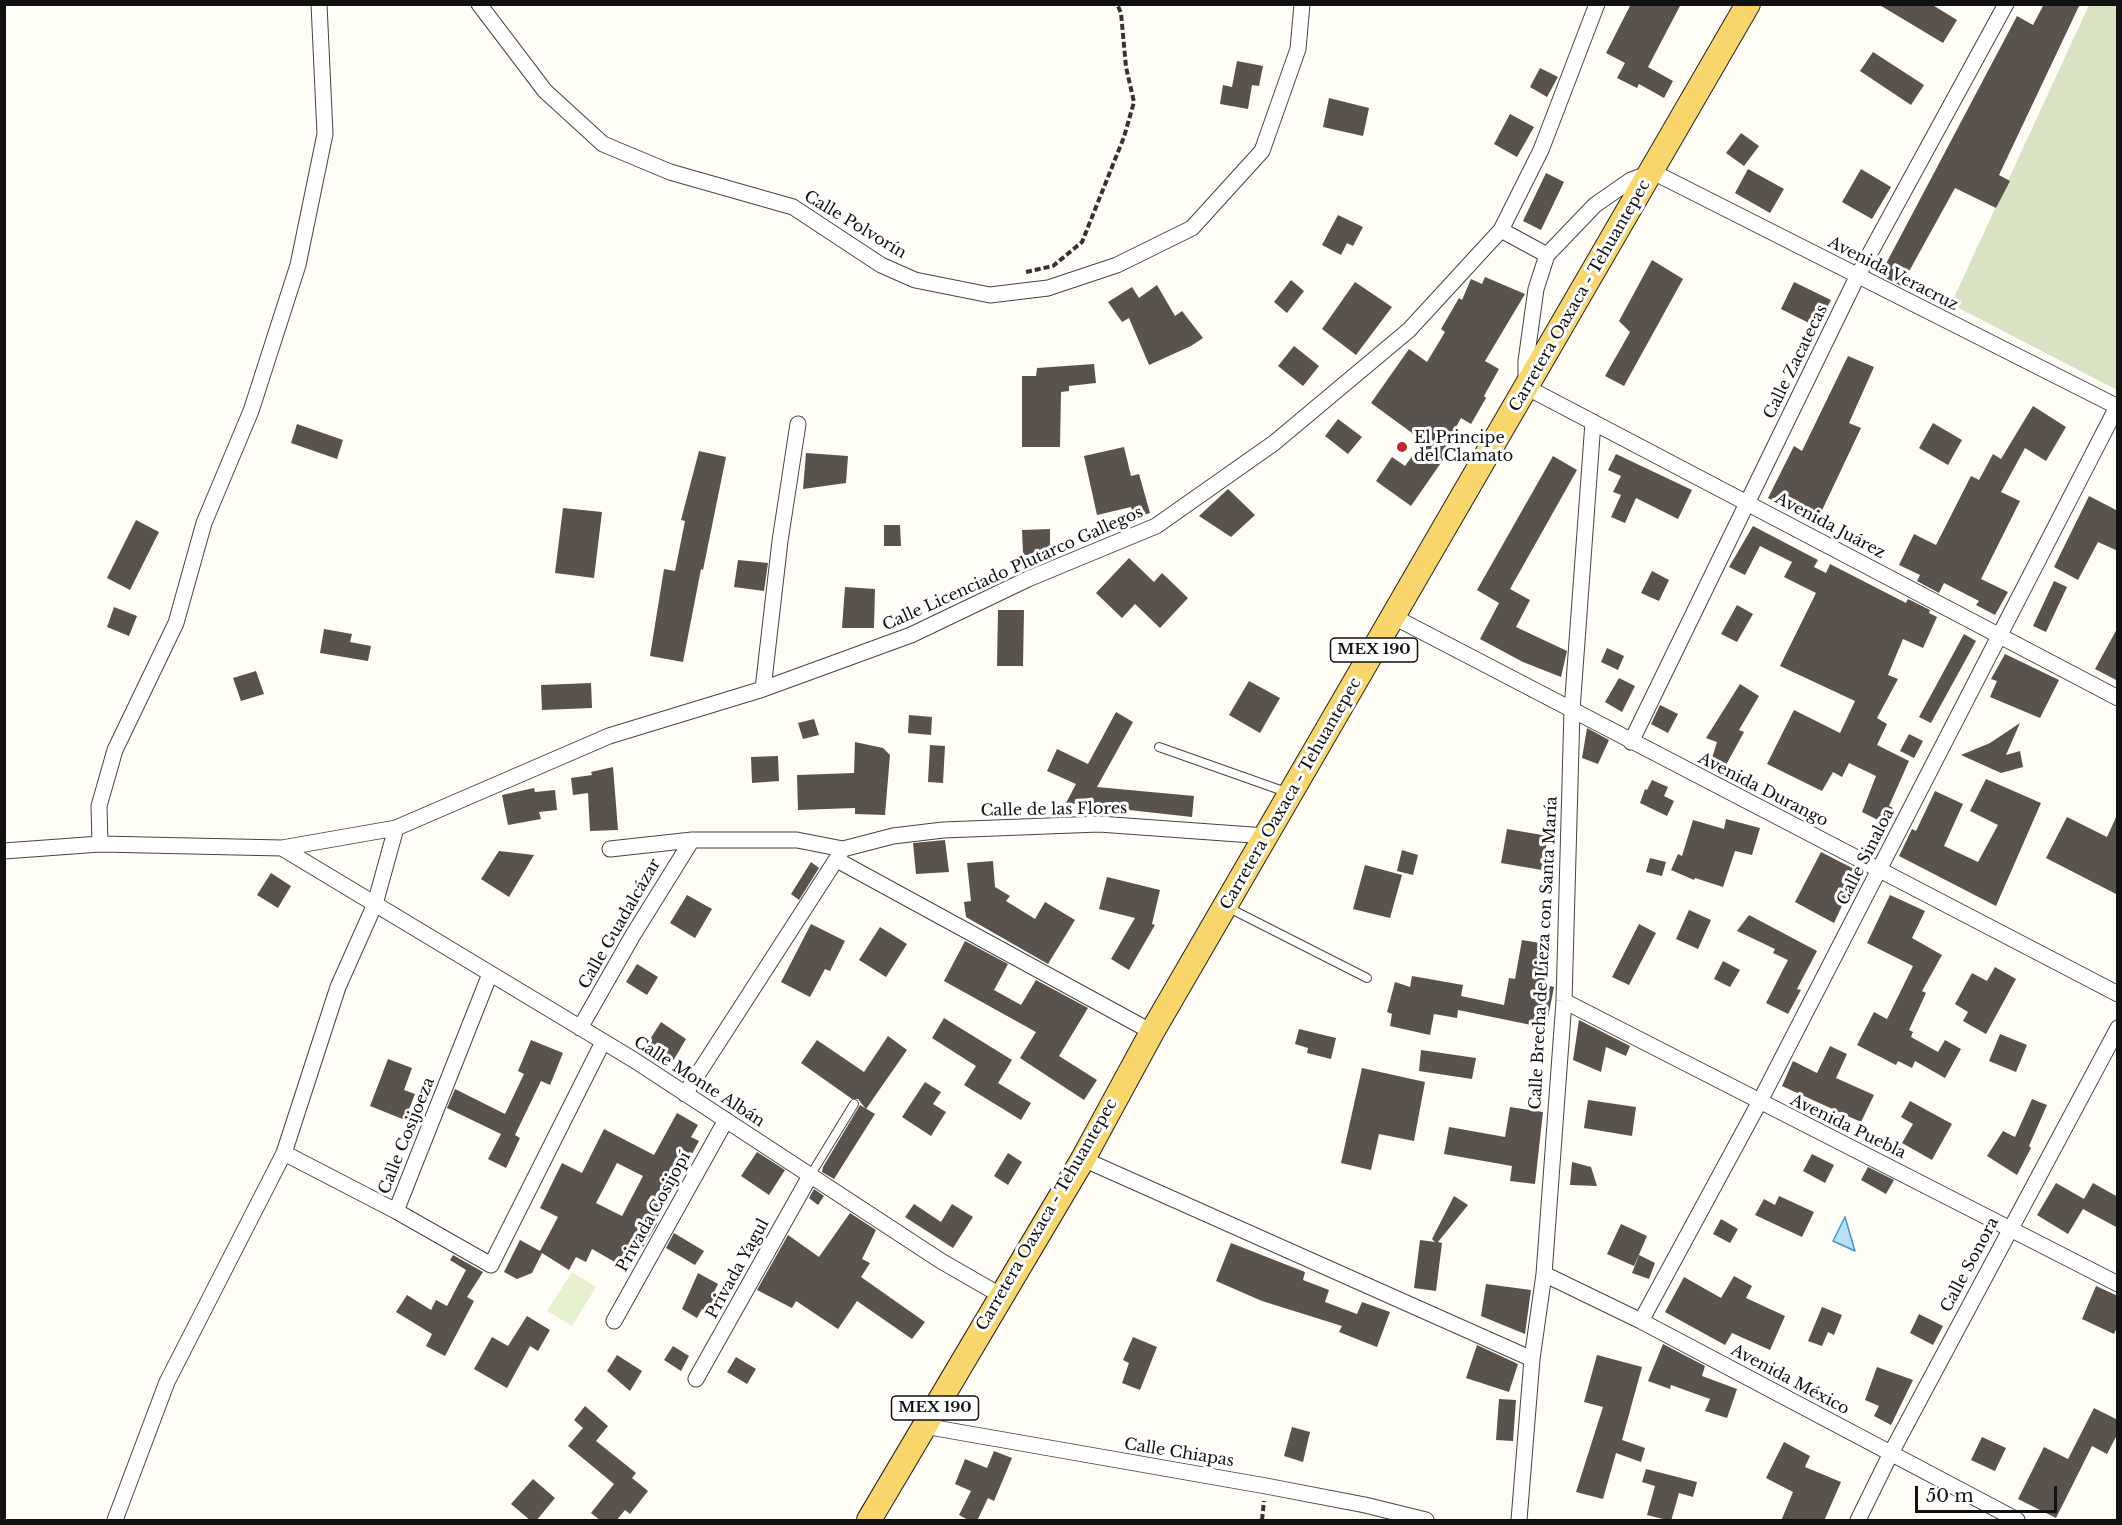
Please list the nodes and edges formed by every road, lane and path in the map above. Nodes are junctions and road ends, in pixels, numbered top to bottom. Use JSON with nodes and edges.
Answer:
{"nodes":[{"id":1,"x":319,"y":4,"type":"edge"},
{"id":2,"x":479,"y":4,"type":"edge"},
{"id":3,"x":1117,"y":4,"type":"edge"},
{"id":4,"x":1302,"y":4,"type":"edge"},
{"id":5,"x":1597,"y":4,"type":"edge"},
{"id":6,"x":1748,"y":4,"type":"edge"},
{"id":7,"x":2006,"y":4,"type":"edge"},
{"id":8,"x":1653,"y":172,"type":"junction"},
{"id":9,"x":1501,"y":230,"type":"junction"},
{"id":10,"x":1547,"y":255,"type":"junction"},
{"id":11,"x":1024,"y":273,"type":"dead end"},
{"id":12,"x":1857,"y":278,"type":"junction"},
{"id":13,"x":1526,"y":387,"type":"junction"},
{"id":14,"x":2117,"y":407,"type":"edge"},
{"id":15,"x":1593,"y":422,"type":"junction"},
{"id":16,"x":798,"y":424,"type":"dead end"},
{"id":17,"x":1747,"y":503,"type":"junction"},
{"id":18,"x":1394,"y":617,"type":"junction"},
{"id":19,"x":1999,"y":636,"type":"junction"},
{"id":20,"x":763,"y":689,"type":"junction"},
{"id":21,"x":2118,"y":698,"type":"edge"},
{"id":22,"x":1572,"y":710,"type":"junction"},
{"id":23,"x":1631,"y":742,"type":"junction"},
{"id":24,"x":1159,"y":747,"type":"dead end"},
{"id":25,"x":1291,"y":794,"type":"junction"},
{"id":26,"x":396,"y":828,"type":"junction"},
{"id":27,"x":1266,"y":836,"type":"junction"},
{"id":28,"x":692,"y":840,"type":"junction"},
{"id":29,"x":100,"y":844,"type":"junction"},
{"id":30,"x":282,"y":848,"type":"junction"},
{"id":31,"x":610,"y":849,"type":"dead end"},
{"id":32,"x":4,"y":851,"type":"edge"},
{"id":33,"x":840,"y":855,"type":"junction"},
{"id":34,"x":1879,"y":871,"type":"junction"},
{"id":35,"x":375,"y":904,"type":"junction"},
{"id":36,"x":1226,"y":906,"type":"junction"},
{"id":37,"x":490,"y":974,"type":"junction"},
{"id":38,"x":1367,"y":978,"type":"dead end"},
{"id":39,"x":2118,"y":994,"type":"edge"},
{"id":40,"x":1564,"y":1001,"type":"junction"},
{"id":41,"x":580,"y":1028,"type":"junction"},
{"id":42,"x":2118,"y":1028,"type":"edge"},
{"id":43,"x":1152,"y":1032,"type":"junction"},
{"id":44,"x":603,"y":1042,"type":"junction"},
{"id":45,"x":685,"y":1094,"type":"junction"},
{"id":46,"x":1760,"y":1103,"type":"junction"},
{"id":47,"x":854,"y":1104,"type":"dead end"},
{"id":48,"x":726,"y":1120,"type":"junction"},
{"id":49,"x":284,"y":1153,"type":"junction"},
{"id":50,"x":1083,"y":1159,"type":"junction"},
{"id":51,"x":810,"y":1176,"type":"junction"},
{"id":52,"x":396,"y":1211,"type":"junction"},
{"id":53,"x":2011,"y":1227,"type":"junction"},
{"id":54,"x":1544,"y":1274,"type":"junction"},
{"id":55,"x":2118,"y":1284,"type":"edge"},
{"id":56,"x":1000,"y":1295,"type":"junction"},
{"id":57,"x":614,"y":1321,"type":"dead end"},
{"id":58,"x":1641,"y":1322,"type":"junction"},
{"id":59,"x":1532,"y":1359,"type":"junction"},
{"id":60,"x":696,"y":1379,"type":"dead end"},
{"id":61,"x":924,"y":1426,"type":"junction"},
{"id":62,"x":1891,"y":1453,"type":"junction"},
{"id":63,"x":116,"y":1521,"type":"edge"},
{"id":64,"x":869,"y":1521,"type":"edge"},
{"id":65,"x":1426,"y":1521,"type":"edge"},
{"id":66,"x":1519,"y":1521,"type":"edge"},
{"id":67,"x":1858,"y":1521,"type":"edge"},
{"id":68,"x":2017,"y":1521,"type":"edge"}],
"edges":[{"from":1,"to":29,"type":"street"},
{"from":2,"to":4,"type":"street","name":"Calle Polvorín"},
{"from":3,"to":11,"type":"path"},
{"from":5,"to":9,"type":"street","name":"Calle Licenciado Plutarco Gallegos"},
{"from":6,"to":8,"type":"main road","name":"Carretera Oaxaca - Tehuantepec","number":"MEX 190"},
{"from":7,"to":12,"type":"street","name":"Calle Zacatecas"},
{"from":8,"to":10,"type":"street"},
{"from":8,"to":12,"type":"street","name":"Avenida Veracruz"},
{"from":8,"to":13,"type":"main road","name":"Carretera Oaxaca - Tehuantepec","number":"MEX 190"},
{"from":9,"to":10,"type":"street"},
{"from":9,"to":20,"type":"street","name":"Calle Licenciado Plutarco Gallegos"},
{"from":10,"to":13,"type":"street"},
{"from":12,"to":14,"type":"street","name":"Avenida Veracruz"},
{"from":12,"to":17,"type":"street","name":"Calle Zacatecas"},
{"from":13,"to":15,"type":"street","name":"Avenida Juárez"},
{"from":13,"to":18,"type":"main road","name":"Carretera Oaxaca - Tehuantepec","number":"MEX 190"},
{"from":14,"to":19,"type":"street","name":"Calle Sinaloa"},
{"from":15,"to":17,"type":"street","name":"Avenida Juárez"},
{"from":15,"to":22,"type":"street","name":"Calle Brecha de Lieza con Santa María"},
{"from":16,"to":20,"type":"street"},
{"from":17,"to":19,"type":"street","name":"Avenida Juárez"},
{"from":17,"to":23,"type":"street","name":"Calle Zacatecas"},
{"from":18,"to":22,"type":"street","name":"Avenida Durango"},
{"from":18,"to":25,"type":"main road","name":"Carretera Oaxaca - Tehuantepec","number":"MEX 190"},
{"from":19,"to":21,"type":"street","name":"Avenida Juárez"},
{"from":19,"to":34,"type":"street","name":"Calle Sinaloa"},
{"from":20,"to":26,"type":"street","name":"Calle Licenciado Plutarco Gallegos"},
{"from":22,"to":23,"type":"street","name":"Avenida Durango"},
{"from":22,"to":40,"type":"street","name":"Calle Brecha de Lieza con Santa María"},
{"from":23,"to":34,"type":"street","name":"Avenida Durango"},
{"from":24,"to":25,"type":"lane"},
{"from":25,"to":27,"type":"main road","name":"Carretera Oaxaca - Tehuantepec","number":"MEX 190"},
{"from":26,"to":30,"type":"street","name":"Calle Licenciado Plutarco Gallegos"},
{"from":26,"to":35,"type":"street"},
{"from":27,"to":33,"type":"street","name":"Calle de las Flores"},
{"from":27,"to":36,"type":"main road","name":"Carretera Oaxaca - Tehuantepec","number":"MEX 190"},
{"from":28,"to":31,"type":"street","name":"Calle de las Flores"},
{"from":28,"to":33,"type":"street","name":"Calle de las Flores"},
{"from":28,"to":41,"type":"street","name":"Calle Guadalcázar"},
{"from":29,"to":30,"type":"street","name":"Calle Licenciado Plutarco Gallegos"},
{"from":29,"to":32,"type":"street","name":"Calle Licenciado Plutarco Gallegos"},
{"from":30,"to":35,"type":"street","name":"Calle Monte Albán"},
{"from":33,"to":43,"type":"street","name":"Calle de las Flores"},
{"from":33,"to":45,"type":"street"},
{"from":34,"to":39,"type":"street","name":"Avenida Durango"},
{"from":34,"to":46,"type":"street","name":"Calle Sinaloa"},
{"from":35,"to":37,"type":"street","name":"Calle Monte Albán"},
{"from":35,"to":49,"type":"street"},
{"from":36,"to":38,"type":"lane"},
{"from":36,"to":43,"type":"main road","name":"Carretera Oaxaca - Tehuantepec","number":"MEX 190"},
{"from":37,"to":41,"type":"street","name":"Calle Monte Albán"},
{"from":37,"to":52,"type":"street","name":"Calle Cosijoeza"},
{"from":40,"to":46,"type":"street","name":"Avenida Puebla"},
{"from":40,"to":54,"type":"street","name":"Calle Brecha de Lieza con Santa María"},
{"from":41,"to":44,"type":"street","name":"Calle Monte Albán"},
{"from":42,"to":53,"type":"street","name":"Calle Sonora"},
{"from":43,"to":50,"type":"main road","name":"Carretera Oaxaca - Tehuantepec","number":"MEX 190"},
{"from":44,"to":45,"type":"street","name":"Calle Monte Albán"},
{"from":44,"to":52,"type":"street","name":"Calle Cosijoeza"},
{"from":45,"to":48,"type":"street","name":"Calle Monte Albán"},
{"from":46,"to":53,"type":"street","name":"Avenida Puebla"},
{"from":46,"to":58,"type":"street","name":"Calle Sinaloa"},
{"from":47,"to":51,"type":"lane"},
{"from":48,"to":51,"type":"street","name":"Calle Monte Albán"},
{"from":48,"to":57,"type":"street","name":"Privada Cosijopí"},
{"from":49,"to":52,"type":"street"},
{"from":49,"to":63,"type":"street"},
{"from":50,"to":56,"type":"main road","name":"Carretera Oaxaca - Tehuantepec","number":"MEX 190"},
{"from":50,"to":59,"type":"street"},
{"from":51,"to":56,"type":"street","name":"Calle Monte Albán"},
{"from":51,"to":60,"type":"street","name":"Privada Yagul"},
{"from":53,"to":55,"type":"street","name":"Avenida Puebla"},
{"from":53,"to":62,"type":"street","name":"Calle Sonora"},
{"from":54,"to":58,"type":"street","name":"Avenida México"},
{"from":54,"to":59,"type":"street","name":"Calle Brecha de Lieza con Santa María"},
{"from":56,"to":61,"type":"main road","name":"Carretera Oaxaca - Tehuantepec","number":"MEX 190"},
{"from":58,"to":62,"type":"street","name":"Avenida México"},
{"from":59,"to":66,"type":"street","name":"Calle Brecha de Lieza con Santa María"},
{"from":61,"to":64,"type":"main road","name":"Carretera Oaxaca - Tehuantepec","number":"MEX 190"},
{"from":61,"to":65,"type":"street","name":"Calle Chiapas"},
{"from":62,"to":67,"type":"street","name":"Calle Sonora"},
{"from":62,"to":68,"type":"street","name":"Avenida México"}]}
